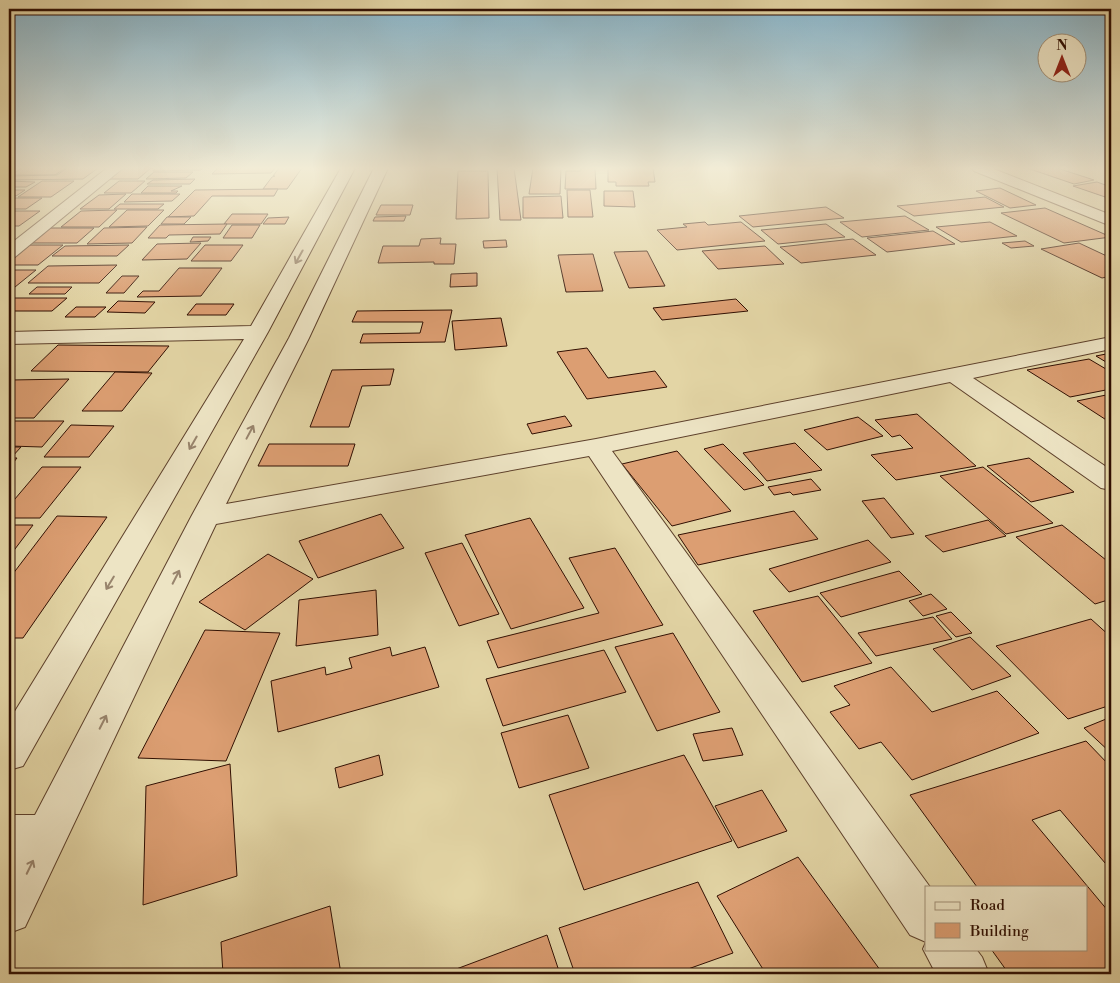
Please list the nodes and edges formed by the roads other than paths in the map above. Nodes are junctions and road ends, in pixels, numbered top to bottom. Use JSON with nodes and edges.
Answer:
{"nodes":[{"id":1,"x":58,"y":214,"type":"edge"},
{"id":2,"x":323,"y":214,"type":"edge"},
{"id":3,"x":359,"y":214,"type":"edge"},
{"id":4,"x":1093,"y":214,"type":"edge"},
{"id":5,"x":1111,"y":221,"type":"edge"},
{"id":6,"x":9,"y":253,"type":"edge"},
{"id":7,"x":258,"y":332,"type":"junction"},
{"id":8,"x":9,"y":338,"type":"edge"},
{"id":9,"x":1111,"y":343,"type":"edge"},
{"id":10,"x":954,"y":375,"type":"junction"},
{"id":11,"x":596,"y":447,"type":"junction"},
{"id":12,"x":1111,"y":482,"type":"edge"},
{"id":13,"x":206,"y":517,"type":"junction"},
{"id":14,"x":9,"y":754,"type":"edge"},
{"id":15,"x":28,"y":834,"type":"edge"},
{"id":16,"x":9,"y":911,"type":"edge"},
{"id":17,"x":925,"y":918,"type":"edge"},
{"id":18,"x":948,"y":950,"type":"edge"},
{"id":19,"x":965,"y":974,"type":"edge"}],
"edges":[{"from":1,"to":6,"type":"street"},
{"from":2,"to":7,"type":"street","one_way":true},
{"from":13,"to":3,"type":"street","one_way":true},
{"from":4,"to":5,"type":"street"},
{"from":7,"to":8,"type":"street"},
{"from":7,"to":14,"type":"street","one_way":true},
{"from":9,"to":10,"type":"street"},
{"from":10,"to":11,"type":"street"},
{"from":10,"to":12,"type":"street"},
{"from":11,"to":13,"type":"street"},
{"from":11,"to":17,"type":"street"},
{"from":15,"to":13,"type":"street","one_way":true},
{"from":16,"to":15,"type":"street","one_way":true},
{"from":18,"to":19,"type":"street"}]}
